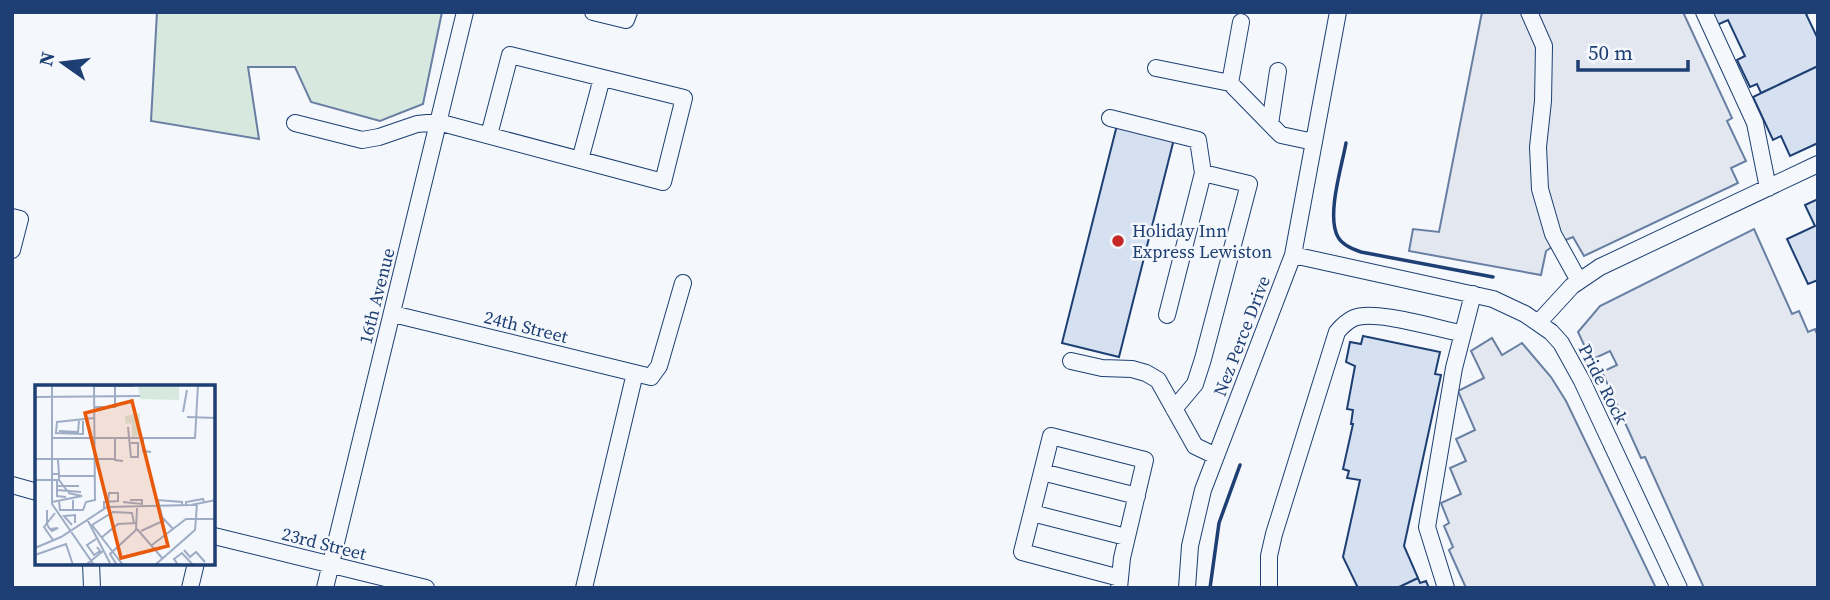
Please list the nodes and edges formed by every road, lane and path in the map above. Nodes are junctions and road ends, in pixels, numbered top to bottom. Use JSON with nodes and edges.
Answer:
{"nodes":[{"id":1,"x":465,"y":12,"type":"edge"},
{"id":2,"x":593,"y":12,"type":"edge"},
{"id":3,"x":629,"y":12,"type":"edge"},
{"id":4,"x":1338,"y":12,"type":"edge"},
{"id":5,"x":1529,"y":12,"type":"edge"},
{"id":6,"x":1704,"y":12,"type":"edge"},
{"id":7,"x":1241,"y":22,"type":"dead end"},
{"id":8,"x":1156,"y":68,"type":"dead end"},
{"id":9,"x":1278,"y":71,"type":"dead end"},
{"id":10,"x":602,"y":78,"type":"junction"},
{"id":11,"x":1230,"y":83,"type":"junction"},
{"id":12,"x":1110,"y":118,"type":"dead end"},
{"id":13,"x":439,"y":122,"type":"junction"},
{"id":14,"x":295,"y":123,"type":"dead end"},
{"id":15,"x":1270,"y":124,"type":"junction"},
{"id":16,"x":489,"y":135,"type":"junction"},
{"id":17,"x":1314,"y":142,"type":"junction"},
{"id":18,"x":580,"y":160,"type":"junction"},
{"id":19,"x":1818,"y":164,"type":"edge"},
{"id":20,"x":1203,"y":173,"type":"junction"},
{"id":21,"x":1768,"y":188,"type":"junction"},
{"id":22,"x":16,"y":218,"type":"edge"},
{"id":23,"x":12,"y":250,"type":"edge"},
{"id":24,"x":1293,"y":255,"type":"junction"},
{"id":25,"x":1579,"y":281,"type":"junction"},
{"id":26,"x":683,"y":283,"type":"dead end"},
{"id":27,"x":1474,"y":294,"type":"junction"},
{"id":28,"x":393,"y":314,"type":"junction"},
{"id":29,"x":1167,"y":315,"type":"dead end"},
{"id":30,"x":1538,"y":323,"type":"junction"},
{"id":31,"x":1461,"y":334,"type":"junction"},
{"id":32,"x":1071,"y":361,"type":"dead end"},
{"id":33,"x":643,"y":375,"type":"junction"},
{"id":34,"x":1174,"y":409,"type":"junction"},
{"id":35,"x":1216,"y":456,"type":"junction"},
{"id":36,"x":1042,"y":472,"type":"junction"},
{"id":37,"x":12,"y":485,"type":"edge"},
{"id":38,"x":35,"y":491,"type":"edge"},
{"id":39,"x":1137,"y":496,"type":"junction"},
{"id":40,"x":1032,"y":513,"type":"junction"},
{"id":41,"x":215,"y":536,"type":"edge"},
{"id":42,"x":1126,"y":537,"type":"junction"},
{"id":43,"x":90,"y":565,"type":"edge"},
{"id":44,"x":196,"y":565,"type":"edge"},
{"id":45,"x":330,"y":566,"type":"junction"},
{"id":46,"x":1119,"y":583,"type":"edge"},
{"id":47,"x":92,"y":588,"type":"edge"},
{"id":48,"x":190,"y":588,"type":"edge"},
{"id":49,"x":324,"y":588,"type":"edge"},
{"id":50,"x":426,"y":588,"type":"edge"},
{"id":51,"x":583,"y":588,"type":"edge"},
{"id":52,"x":1186,"y":588,"type":"edge"},
{"id":53,"x":1269,"y":588,"type":"edge"},
{"id":54,"x":1446,"y":588,"type":"edge"},
{"id":55,"x":1679,"y":588,"type":"edge"}],
"edges":[{"from":1,"to":13,"type":"street","name":"16th Avenue"},
{"from":2,"to":3,"type":"street"},
{"from":4,"to":17,"type":"street","name":"Nez Perce Drive"},
{"from":5,"to":25,"type":"street"},
{"from":6,"to":21,"type":"street"},
{"from":7,"to":11,"type":"street"},
{"from":8,"to":11,"type":"street"},
{"from":9,"to":15,"type":"street"},
{"from":10,"to":16,"type":"street"},
{"from":10,"to":18,"type":"street"},
{"from":10,"to":18,"type":"street"},
{"from":11,"to":15,"type":"street"},
{"from":12,"to":20,"type":"street"},
{"from":13,"to":14,"type":"street"},
{"from":13,"to":16,"type":"street"},
{"from":13,"to":28,"type":"street","name":"16th Avenue"},
{"from":15,"to":17,"type":"street"},
{"from":16,"to":18,"type":"street"},
{"from":17,"to":24,"type":"street","name":"Nez Perce Drive"},
{"from":19,"to":21,"type":"street"},
{"from":20,"to":29,"type":"street"},
{"from":20,"to":34,"type":"street"},
{"from":21,"to":25,"type":"street"},
{"from":22,"to":23,"type":"street"},
{"from":24,"to":27,"type":"street","name":"Pride Rock"},
{"from":24,"to":35,"type":"street","name":"Nez Perce Drive"},
{"from":25,"to":30,"type":"street"},
{"from":26,"to":33,"type":"street"},
{"from":27,"to":30,"type":"street","name":"Pride Rock"},
{"from":27,"to":31,"type":"street"},
{"from":28,"to":33,"type":"street","name":"24th Street"},
{"from":28,"to":45,"type":"street","name":"16th Avenue"},
{"from":30,"to":55,"type":"street","name":"Pride Rock"},
{"from":31,"to":53,"type":"street"},
{"from":31,"to":54,"type":"street"},
{"from":32,"to":34,"type":"street"},
{"from":33,"to":51,"type":"street"},
{"from":34,"to":35,"type":"street"},
{"from":35,"to":52,"type":"street","name":"Nez Perce Drive"},
{"from":36,"to":39,"type":"street"},
{"from":36,"to":39,"type":"street"},
{"from":36,"to":40,"type":"street"},
{"from":37,"to":38,"type":"street"},
{"from":39,"to":42,"type":"street"},
{"from":40,"to":42,"type":"street"},
{"from":40,"to":46,"type":"street"},
{"from":41,"to":45,"type":"street","name":"23rd Street"},
{"from":42,"to":46,"type":"street"},
{"from":43,"to":47,"type":"street"},
{"from":44,"to":48,"type":"street"},
{"from":45,"to":49,"type":"street","name":"16th Avenue"},
{"from":45,"to":50,"type":"street","name":"23rd Street"}]}
